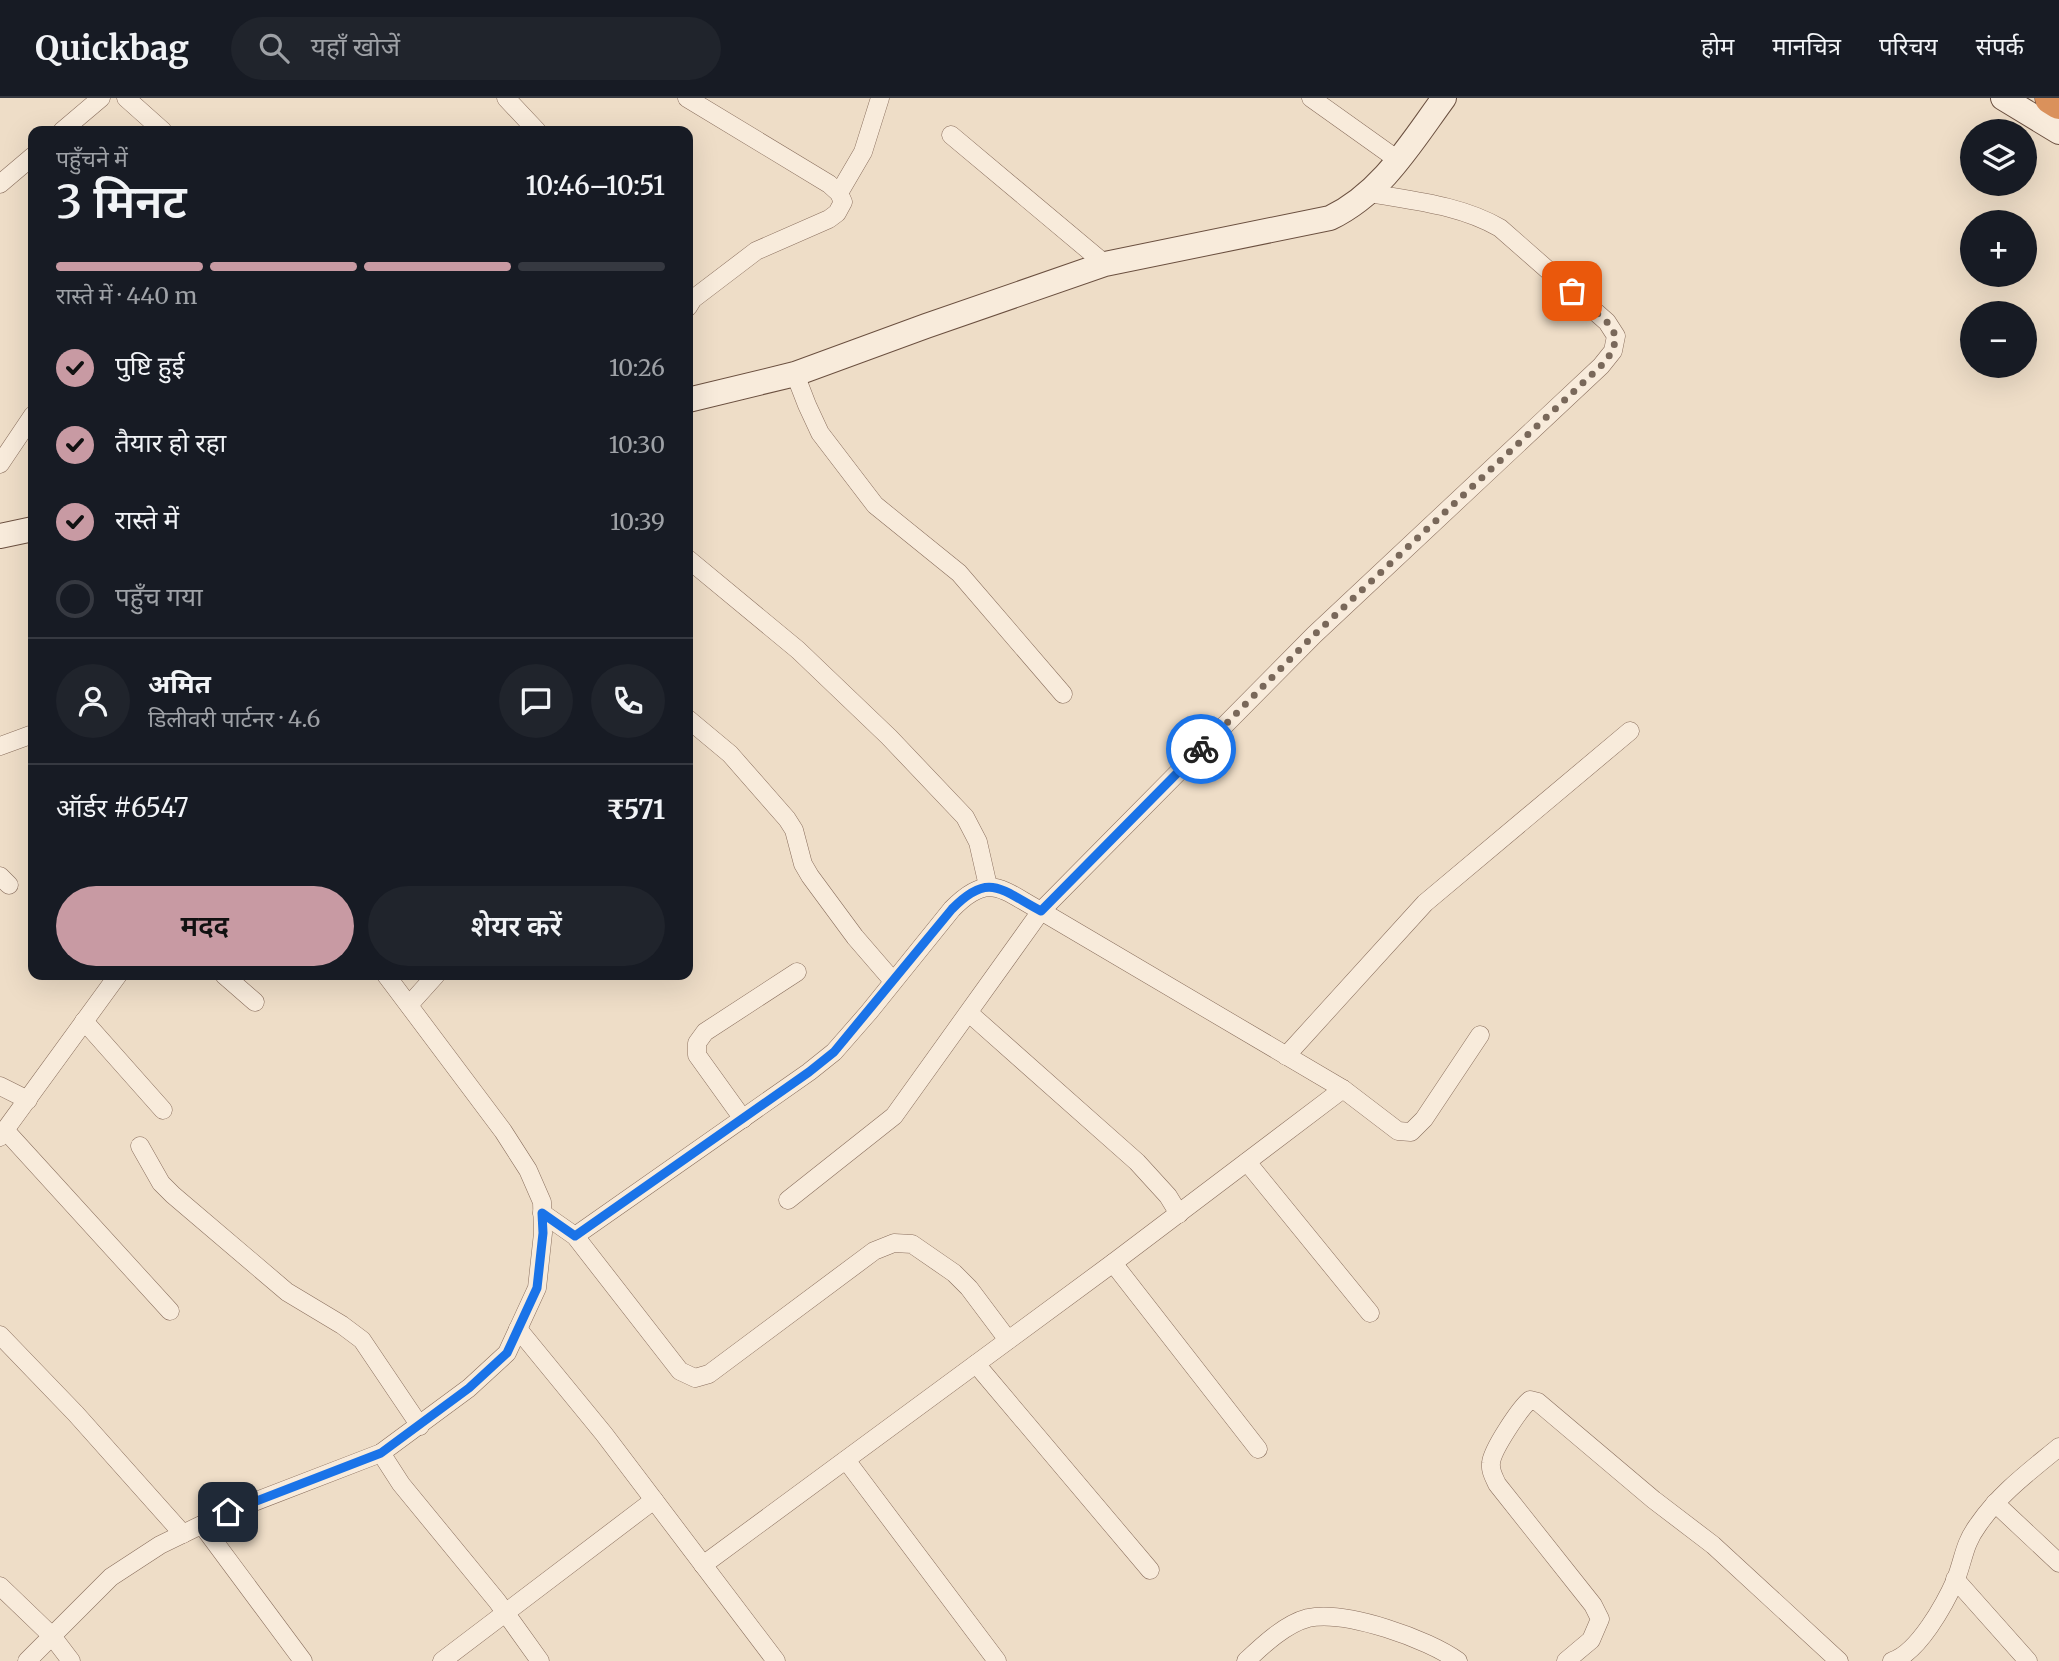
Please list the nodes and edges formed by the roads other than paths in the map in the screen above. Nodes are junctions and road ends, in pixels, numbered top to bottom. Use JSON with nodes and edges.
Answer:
{"nodes":[{"id":1,"x":101,"y":98,"type":"edge"},
{"id":2,"x":126,"y":98,"type":"edge"},
{"id":3,"x":506,"y":98,"type":"edge"},
{"id":4,"x":687,"y":98,"type":"edge"},
{"id":5,"x":880,"y":98,"type":"edge"},
{"id":6,"x":1311,"y":98,"type":"edge"},
{"id":7,"x":1444,"y":98,"type":"edge"},
{"id":8,"x":2003,"y":98,"type":"edge"},
{"id":9,"x":2052,"y":98,"type":"edge"},
{"id":10,"x":2059,"y":103,"type":"edge"},
{"id":11,"x":68,"y":126,"type":"edge"},
{"id":12,"x":157,"y":126,"type":"edge"},
{"id":13,"x":532,"y":126,"type":"edge"},
{"id":14,"x":2059,"y":132,"type":"edge"},
{"id":15,"x":951,"y":135,"type":"dead end"},
{"id":16,"x":28,"y":160,"type":"edge"},
{"id":17,"x":1398,"y":160,"type":"junction"},
{"id":18,"x":0,"y":184,"type":"edge"},
{"id":19,"x":839,"y":193,"type":"junction"},
{"id":20,"x":1369,"y":193,"type":"junction"},
{"id":21,"x":1105,"y":264,"type":"junction"},
{"id":22,"x":693,"y":299,"type":"edge"},
{"id":23,"x":795,"y":374,"type":"junction"},
{"id":24,"x":693,"y":399,"type":"edge"},
{"id":25,"x":28,"y":422,"type":"edge"},
{"id":26,"x":0,"y":464,"type":"edge"},
{"id":27,"x":28,"y":529,"type":"edge"},
{"id":28,"x":1,"y":532,"type":"edge"},
{"id":29,"x":693,"y":563,"type":"edge"},
{"id":30,"x":1063,"y":694,"type":"dead end"},
{"id":31,"x":693,"y":723,"type":"edge"},
{"id":32,"x":1630,"y":731,"type":"dead end"},
{"id":33,"x":28,"y":736,"type":"edge"},
{"id":34,"x":0,"y":746,"type":"edge"},
{"id":35,"x":988,"y":886,"type":"junction"},
{"id":36,"x":1041,"y":911,"type":"junction"},
{"id":37,"x":797,"y":972,"type":"dead end"},
{"id":38,"x":114,"y":980,"type":"edge"},
{"id":39,"x":230,"y":980,"type":"edge"},
{"id":40,"x":390,"y":980,"type":"edge"},
{"id":41,"x":432,"y":980,"type":"edge"},
{"id":42,"x":893,"y":981,"type":"junction"},
{"id":43,"x":255,"y":1002,"type":"dead end"},
{"id":44,"x":409,"y":1005,"type":"junction"},
{"id":45,"x":969,"y":1013,"type":"junction"},
{"id":46,"x":85,"y":1021,"type":"junction"},
{"id":47,"x":1480,"y":1035,"type":"dead end"},
{"id":48,"x":1286,"y":1056,"type":"junction"},
{"id":49,"x":0,"y":1086,"type":"edge"},
{"id":50,"x":1343,"y":1090,"type":"junction"},
{"id":51,"x":28,"y":1100,"type":"junction"},
{"id":52,"x":163,"y":1110,"type":"dead end"},
{"id":53,"x":743,"y":1119,"type":"junction"},
{"id":54,"x":2,"y":1133,"type":"edge"},
{"id":55,"x":140,"y":1146,"type":"dead end"},
{"id":56,"x":1247,"y":1162,"type":"junction"},
{"id":57,"x":788,"y":1200,"type":"dead end"},
{"id":58,"x":542,"y":1213,"type":"junction"},
{"id":59,"x":1179,"y":1214,"type":"junction"},
{"id":60,"x":575,"y":1236,"type":"junction"},
{"id":61,"x":1113,"y":1263,"type":"junction"},
{"id":62,"x":170,"y":1311,"type":"dead end"},
{"id":63,"x":1370,"y":1313,"type":"dead end"},
{"id":64,"x":518,"y":1329,"type":"junction"},
{"id":65,"x":0,"y":1335,"type":"edge"},
{"id":66,"x":1009,"y":1340,"type":"junction"},
{"id":67,"x":976,"y":1364,"type":"junction"},
{"id":68,"x":420,"y":1426,"type":"junction"},
{"id":69,"x":1258,"y":1449,"type":"dead end"},
{"id":70,"x":2058,"y":1449,"type":"edge"},
{"id":71,"x":381,"y":1453,"type":"junction"},
{"id":72,"x":846,"y":1460,"type":"junction"},
{"id":73,"x":654,"y":1500,"type":"junction"},
{"id":74,"x":1995,"y":1503,"type":"junction"},
{"id":75,"x":202,"y":1525,"type":"junction"},
{"id":76,"x":183,"y":1534,"type":"junction"},
{"id":77,"x":2059,"y":1563,"type":"edge"},
{"id":78,"x":703,"y":1565,"type":"junction"},
{"id":79,"x":1150,"y":1570,"type":"dead end"},
{"id":80,"x":1955,"y":1579,"type":"junction"},
{"id":81,"x":0,"y":1586,"type":"edge"},
{"id":82,"x":506,"y":1613,"type":"junction"},
{"id":83,"x":52,"y":1636,"type":"junction"},
{"id":84,"x":27,"y":1661,"type":"edge"},
{"id":85,"x":71,"y":1661,"type":"edge"},
{"id":86,"x":303,"y":1661,"type":"edge"},
{"id":87,"x":442,"y":1661,"type":"edge"},
{"id":88,"x":540,"y":1661,"type":"edge"},
{"id":89,"x":776,"y":1661,"type":"edge"},
{"id":90,"x":997,"y":1661,"type":"edge"},
{"id":91,"x":1246,"y":1661,"type":"edge"},
{"id":92,"x":1458,"y":1661,"type":"edge"},
{"id":93,"x":1566,"y":1661,"type":"edge"},
{"id":94,"x":1839,"y":1661,"type":"edge"},
{"id":95,"x":1892,"y":1661,"type":"edge"},
{"id":96,"x":2028,"y":1661,"type":"edge"}],
"edges":[{"from":1,"to":11,"type":"street"},
{"from":2,"to":12,"type":"street"},
{"from":3,"to":13,"type":"street"},
{"from":4,"to":19,"type":"street"},
{"from":5,"to":19,"type":"street"},
{"from":6,"to":17,"type":"street"},
{"from":7,"to":17,"type":"street"},
{"from":8,"to":14,"type":"street"},
{"from":9,"to":10,"type":"highway"},
{"from":15,"to":21,"type":"street"},
{"from":16,"to":18,"type":"street"},
{"from":17,"to":20,"type":"street"},
{"from":19,"to":22,"type":"street"},
{"from":20,"to":21,"type":"street"},
{"from":20,"to":36,"type":"street"},
{"from":21,"to":23,"type":"street"},
{"from":23,"to":24,"type":"street"},
{"from":23,"to":30,"type":"street"},
{"from":25,"to":26,"type":"street"},
{"from":27,"to":28,"type":"street"},
{"from":29,"to":35,"type":"street"},
{"from":31,"to":42,"type":"street"},
{"from":32,"to":48,"type":"street"},
{"from":33,"to":34,"type":"street"},
{"from":35,"to":36,"type":"street"},
{"from":35,"to":42,"type":"street"},
{"from":36,"to":45,"type":"street"},
{"from":36,"to":48,"type":"street"},
{"from":37,"to":53,"type":"street"},
{"from":38,"to":46,"type":"street"},
{"from":39,"to":43,"type":"street"},
{"from":40,"to":44,"type":"street"},
{"from":41,"to":44,"type":"street"},
{"from":42,"to":53,"type":"street"},
{"from":44,"to":58,"type":"street"},
{"from":45,"to":57,"type":"street"},
{"from":45,"to":59,"type":"street"},
{"from":46,"to":51,"type":"street"},
{"from":46,"to":52,"type":"street"},
{"from":47,"to":50,"type":"street"},
{"from":48,"to":50,"type":"street"},
{"from":49,"to":51,"type":"street"},
{"from":50,"to":56,"type":"street"},
{"from":51,"to":54,"type":"street"},
{"from":53,"to":60,"type":"street"},
{"from":54,"to":62,"type":"street"},
{"from":55,"to":68,"type":"street"},
{"from":56,"to":59,"type":"street"},
{"from":56,"to":63,"type":"street"},
{"from":58,"to":60,"type":"street"},
{"from":58,"to":64,"type":"street"},
{"from":59,"to":61,"type":"street"},
{"from":60,"to":66,"type":"street"},
{"from":61,"to":66,"type":"street"},
{"from":61,"to":69,"type":"street"},
{"from":64,"to":68,"type":"street"},
{"from":64,"to":73,"type":"street"},
{"from":65,"to":76,"type":"street"},
{"from":66,"to":67,"type":"street"},
{"from":67,"to":72,"type":"street"},
{"from":67,"to":79,"type":"street"},
{"from":68,"to":71,"type":"street"},
{"from":70,"to":74,"type":"street"},
{"from":71,"to":75,"type":"street"},
{"from":71,"to":82,"type":"street"},
{"from":72,"to":78,"type":"street"},
{"from":72,"to":90,"type":"street"},
{"from":73,"to":78,"type":"street"},
{"from":73,"to":82,"type":"street"},
{"from":74,"to":77,"type":"street"},
{"from":74,"to":80,"type":"street"},
{"from":75,"to":76,"type":"street"},
{"from":75,"to":86,"type":"street"},
{"from":76,"to":83,"type":"street"},
{"from":78,"to":89,"type":"street"},
{"from":80,"to":95,"type":"street"},
{"from":80,"to":96,"type":"street"},
{"from":81,"to":83,"type":"street"},
{"from":82,"to":87,"type":"street"},
{"from":82,"to":88,"type":"street"},
{"from":83,"to":84,"type":"street"},
{"from":83,"to":85,"type":"street"},
{"from":91,"to":92,"type":"street"},
{"from":93,"to":94,"type":"street"}]}
